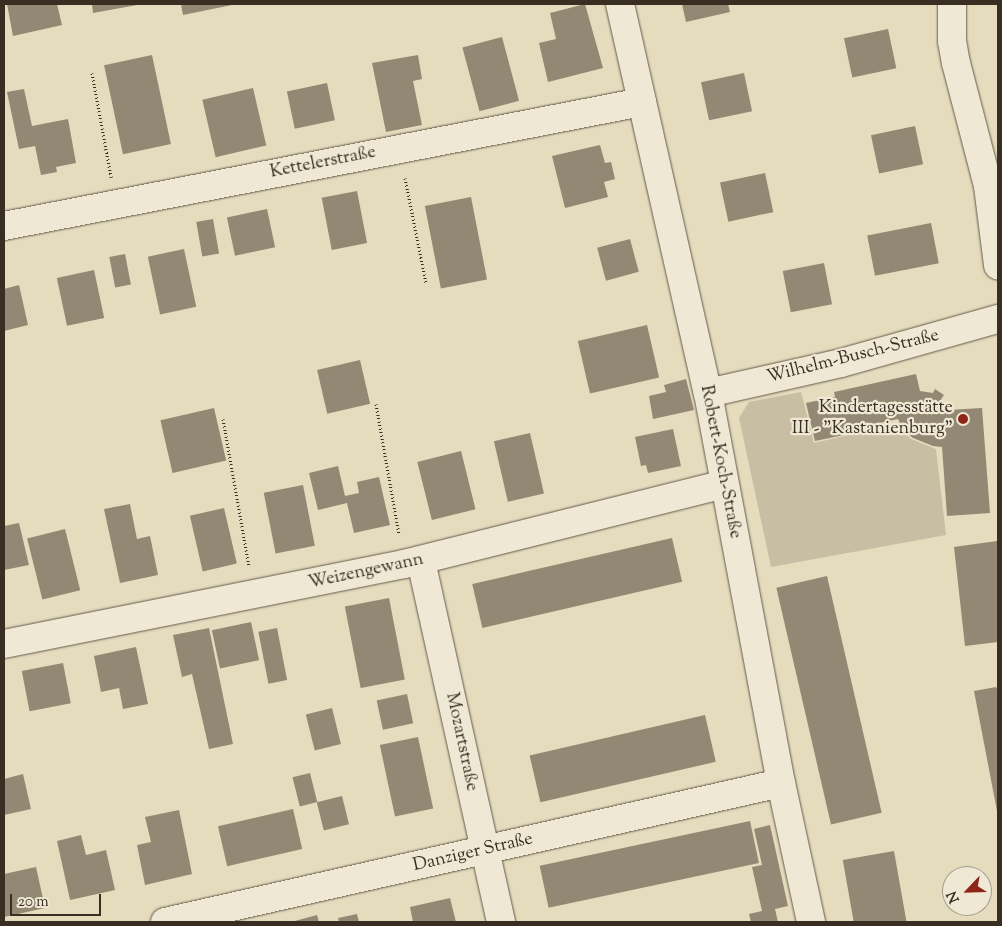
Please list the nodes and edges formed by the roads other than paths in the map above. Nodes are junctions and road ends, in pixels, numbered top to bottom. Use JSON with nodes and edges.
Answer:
{"nodes":[{"id":1,"x":620,"y":4,"type":"edge"},
{"id":2,"x":952,"y":4,"type":"edge"},
{"id":3,"x":642,"y":102,"type":"junction"},
{"id":4,"x":4,"y":226,"type":"edge"},
{"id":5,"x":998,"y":265,"type":"edge"},
{"id":6,"x":998,"y":319,"type":"edge"},
{"id":7,"x":708,"y":393,"type":"junction"},
{"id":8,"x":724,"y":484,"type":"junction"},
{"id":9,"x":412,"y":563,"type":"junction"},
{"id":10,"x":4,"y":644,"type":"edge"},
{"id":11,"x":781,"y":783,"type":"junction"},
{"id":12,"x":485,"y":851,"type":"junction"},
{"id":13,"x":165,"y":922,"type":"edge"},
{"id":14,"x":501,"y":922,"type":"edge"},
{"id":15,"x":811,"y":922,"type":"edge"}],
"edges":[{"from":1,"to":3,"type":"street","name":"Robert-Koch-Straße"},
{"from":2,"to":5,"type":"street"},
{"from":3,"to":4,"type":"street","name":"Kettelerstraße"},
{"from":3,"to":7,"type":"street","name":"Robert-Koch-Straße"},
{"from":6,"to":7,"type":"street","name":"Wilhelm-Busch-Straße"},
{"from":7,"to":8,"type":"street","name":"Robert-Koch-Straße"},
{"from":8,"to":9,"type":"street","name":"Weizengewann"},
{"from":8,"to":11,"type":"street","name":"Robert-Koch-Straße"},
{"from":9,"to":10,"type":"street","name":"Weizengewann"},
{"from":9,"to":12,"type":"street","name":"Mozartstraße"},
{"from":11,"to":12,"type":"street","name":"Danziger Straße"},
{"from":11,"to":15,"type":"street","name":"Robert-Koch-Straße"},
{"from":12,"to":13,"type":"street","name":"Danziger Straße"},
{"from":12,"to":14,"type":"street","name":"Mozartstraße"}]}
